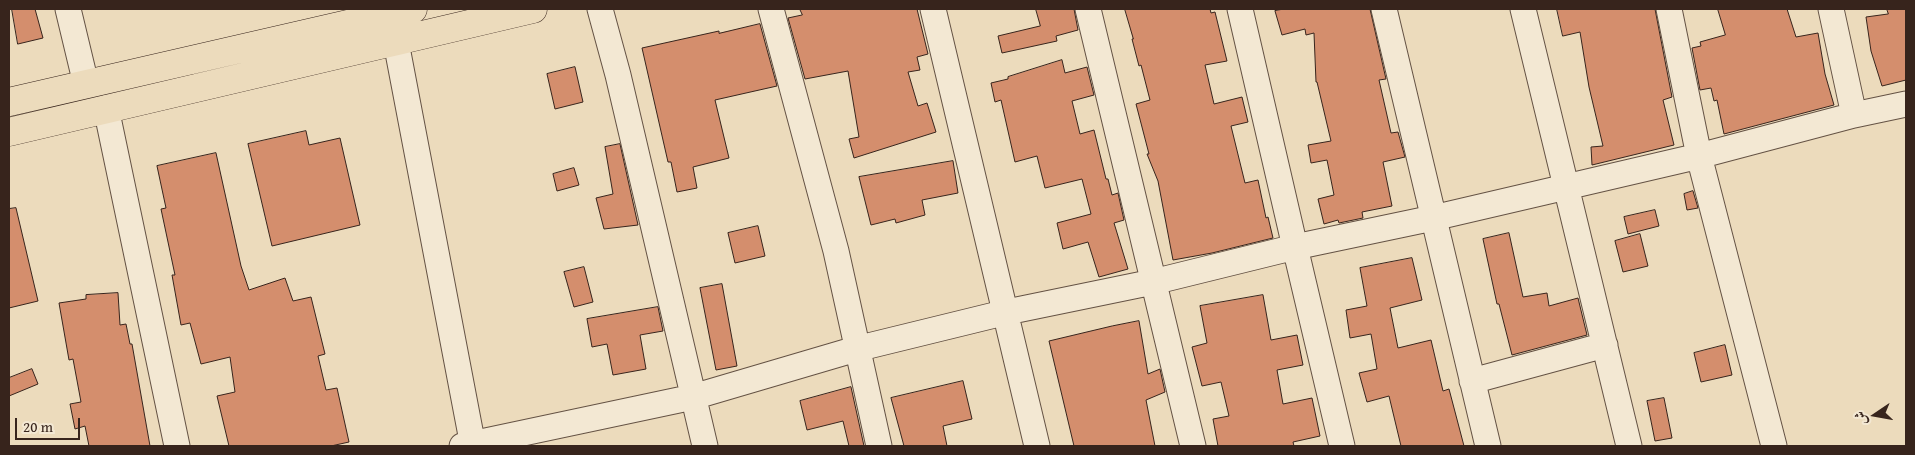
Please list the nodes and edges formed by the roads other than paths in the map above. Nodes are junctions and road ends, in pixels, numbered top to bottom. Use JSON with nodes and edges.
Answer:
{"nodes":[{"id":1,"x":68,"y":9,"type":"edge"},
{"id":2,"x":533,"y":9,"type":"edge"},
{"id":3,"x":600,"y":9,"type":"edge"},
{"id":4,"x":771,"y":9,"type":"edge"},
{"id":5,"x":934,"y":9,"type":"edge"},
{"id":6,"x":1088,"y":9,"type":"edge"},
{"id":7,"x":1240,"y":9,"type":"edge"},
{"id":8,"x":1384,"y":9,"type":"edge"},
{"id":9,"x":1523,"y":9,"type":"edge"},
{"id":10,"x":1669,"y":9,"type":"edge"},
{"id":11,"x":1831,"y":9,"type":"edge"},
{"id":12,"x":397,"y":18,"type":"edge"},
{"id":13,"x":86,"y":84,"type":"junction"},
{"id":14,"x":9,"y":102,"type":"edge"},
{"id":15,"x":1906,"y":104,"type":"edge"},
{"id":16,"x":106,"y":108,"type":"junction"},
{"id":17,"x":1854,"y":115,"type":"junction"},
{"id":18,"x":9,"y":132,"type":"edge"},
{"id":19,"x":1698,"y":156,"type":"junction"},
{"id":20,"x":1568,"y":186,"type":"junction"},
{"id":21,"x":1433,"y":218,"type":"junction"},
{"id":22,"x":1294,"y":247,"type":"junction"},
{"id":23,"x":1153,"y":282,"type":"junction"},
{"id":24,"x":1006,"y":312,"type":"junction"},
{"id":25,"x":1605,"y":345,"type":"junction"},
{"id":26,"x":856,"y":350,"type":"junction"},
{"id":27,"x":1472,"y":381,"type":"junction"},
{"id":28,"x":693,"y":397,"type":"junction"},
{"id":29,"x":470,"y":445,"type":"edge"},
{"id":30,"x":177,"y":446,"type":"edge"},
{"id":31,"x":705,"y":446,"type":"edge"},
{"id":32,"x":879,"y":446,"type":"edge"},
{"id":33,"x":1037,"y":446,"type":"edge"},
{"id":34,"x":1193,"y":446,"type":"edge"},
{"id":35,"x":1342,"y":446,"type":"edge"},
{"id":36,"x":1488,"y":446,"type":"edge"},
{"id":37,"x":1629,"y":446,"type":"edge"},
{"id":38,"x":1774,"y":446,"type":"edge"}],
"edges":[{"from":1,"to":13,"type":"street"},
{"from":2,"to":12,"type":"main road"},
{"from":3,"to":28,"type":"street"},
{"from":4,"to":26,"type":"street"},
{"from":5,"to":24,"type":"street"},
{"from":6,"to":23,"type":"street"},
{"from":7,"to":22,"type":"street"},
{"from":8,"to":21,"type":"street"},
{"from":9,"to":20,"type":"street"},
{"from":10,"to":19,"type":"street"},
{"from":11,"to":17,"type":"street"},
{"from":12,"to":13,"type":"main road"},
{"from":12,"to":16,"type":"main road"},
{"from":12,"to":29,"type":"street"},
{"from":13,"to":14,"type":"main road"},
{"from":15,"to":17,"type":"street"},
{"from":16,"to":18,"type":"main road"},
{"from":16,"to":30,"type":"street"},
{"from":17,"to":19,"type":"street"},
{"from":19,"to":20,"type":"street"},
{"from":19,"to":38,"type":"street"},
{"from":20,"to":21,"type":"street"},
{"from":20,"to":25,"type":"street"},
{"from":21,"to":22,"type":"street"},
{"from":21,"to":27,"type":"street"},
{"from":22,"to":23,"type":"street"},
{"from":22,"to":35,"type":"street"},
{"from":23,"to":24,"type":"street"},
{"from":23,"to":34,"type":"street"},
{"from":24,"to":26,"type":"street"},
{"from":24,"to":33,"type":"street"},
{"from":25,"to":27,"type":"street"},
{"from":25,"to":37,"type":"street"},
{"from":26,"to":28,"type":"street"},
{"from":26,"to":32,"type":"street"},
{"from":27,"to":36,"type":"street"},
{"from":28,"to":29,"type":"street"},
{"from":28,"to":31,"type":"street"}]}
